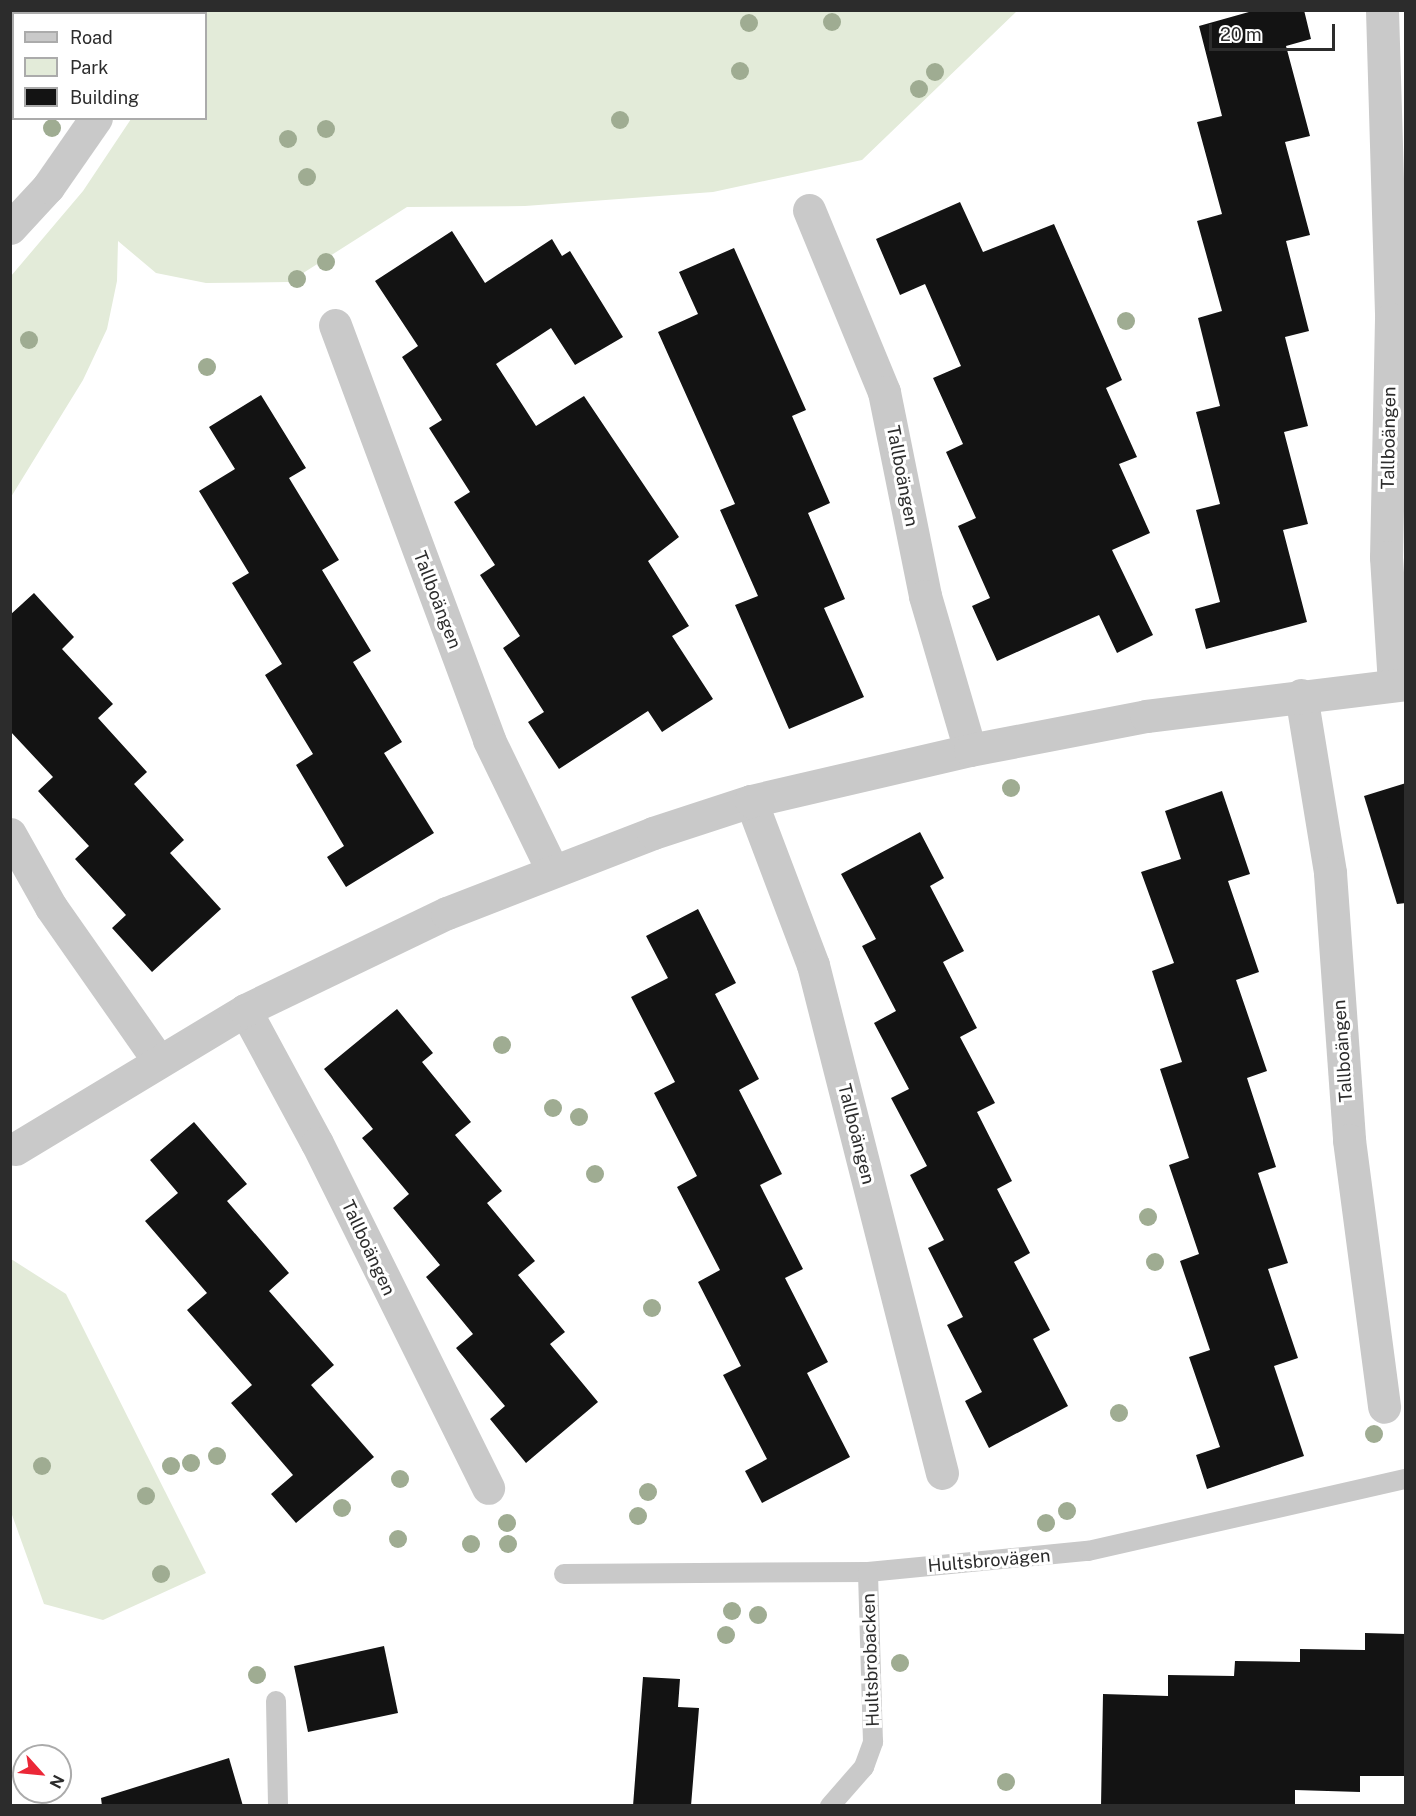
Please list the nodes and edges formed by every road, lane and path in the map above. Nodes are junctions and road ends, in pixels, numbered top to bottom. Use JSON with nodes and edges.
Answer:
{"nodes":[{"id":1,"x":1382,"y":10,"type":"edge"},
{"id":2,"x":95,"y":120,"type":"edge"},
{"id":3,"x":809,"y":210,"type":"dead end"},
{"id":4,"x":10,"y":228,"type":"edge"},
{"id":5,"x":335,"y":325,"type":"dead end"},
{"id":6,"x":1400,"y":685,"type":"edge"},
{"id":7,"x":1301,"y":695,"type":"junction"},
{"id":8,"x":970,"y":750,"type":"junction"},
{"id":9,"x":751,"y":801,"type":"junction"},
{"id":10,"x":10,"y":834,"type":"edge"},
{"id":11,"x":552,"y":870,"type":"junction"},
{"id":12,"x":245,"y":1010,"type":"junction"},
{"id":13,"x":158,"y":1059,"type":"junction"},
{"id":14,"x":15,"y":1149,"type":"dead end"},
{"id":15,"x":1384,"y":1407,"type":"dead end"},
{"id":16,"x":942,"y":1473,"type":"dead end"},
{"id":17,"x":1406,"y":1479,"type":"edge"},
{"id":18,"x":488,"y":1488,"type":"dead end"},
{"id":19,"x":868,"y":1572,"type":"junction"},
{"id":20,"x":564,"y":1574,"type":"dead end"},
{"id":21,"x":276,"y":1701,"type":"dead end"},
{"id":22,"x":278,"y":1806,"type":"edge"},
{"id":23,"x":830,"y":1806,"type":"edge"}],
"edges":[{"from":1,"to":6,"type":"street","name":"Tallboängen"},
{"from":2,"to":4,"type":"street"},
{"from":3,"to":8,"type":"street","name":"Tallboängen"},
{"from":5,"to":11,"type":"street","name":"Tallboängen"},
{"from":6,"to":7,"type":"street","name":"Tallboängen"},
{"from":7,"to":8,"type":"street","name":"Tallboängen"},
{"from":7,"to":15,"type":"street","name":"Tallboängen"},
{"from":8,"to":9,"type":"street","name":"Tallboängen"},
{"from":9,"to":11,"type":"street","name":"Tallboängen"},
{"from":9,"to":16,"type":"street","name":"Tallboängen"},
{"from":10,"to":13,"type":"street"},
{"from":11,"to":12,"type":"street","name":"Tallboängen"},
{"from":12,"to":13,"type":"street","name":"Tallboängen"},
{"from":12,"to":18,"type":"street","name":"Tallboängen"},
{"from":13,"to":14,"type":"street","name":"Tallboängen"},
{"from":17,"to":19,"type":"lane","name":"Hultsbrovägen"},
{"from":19,"to":20,"type":"lane","name":"Hultsbrovägen"},
{"from":19,"to":23,"type":"lane","name":"Hultsbrobacken"},
{"from":21,"to":22,"type":"lane"}]}
